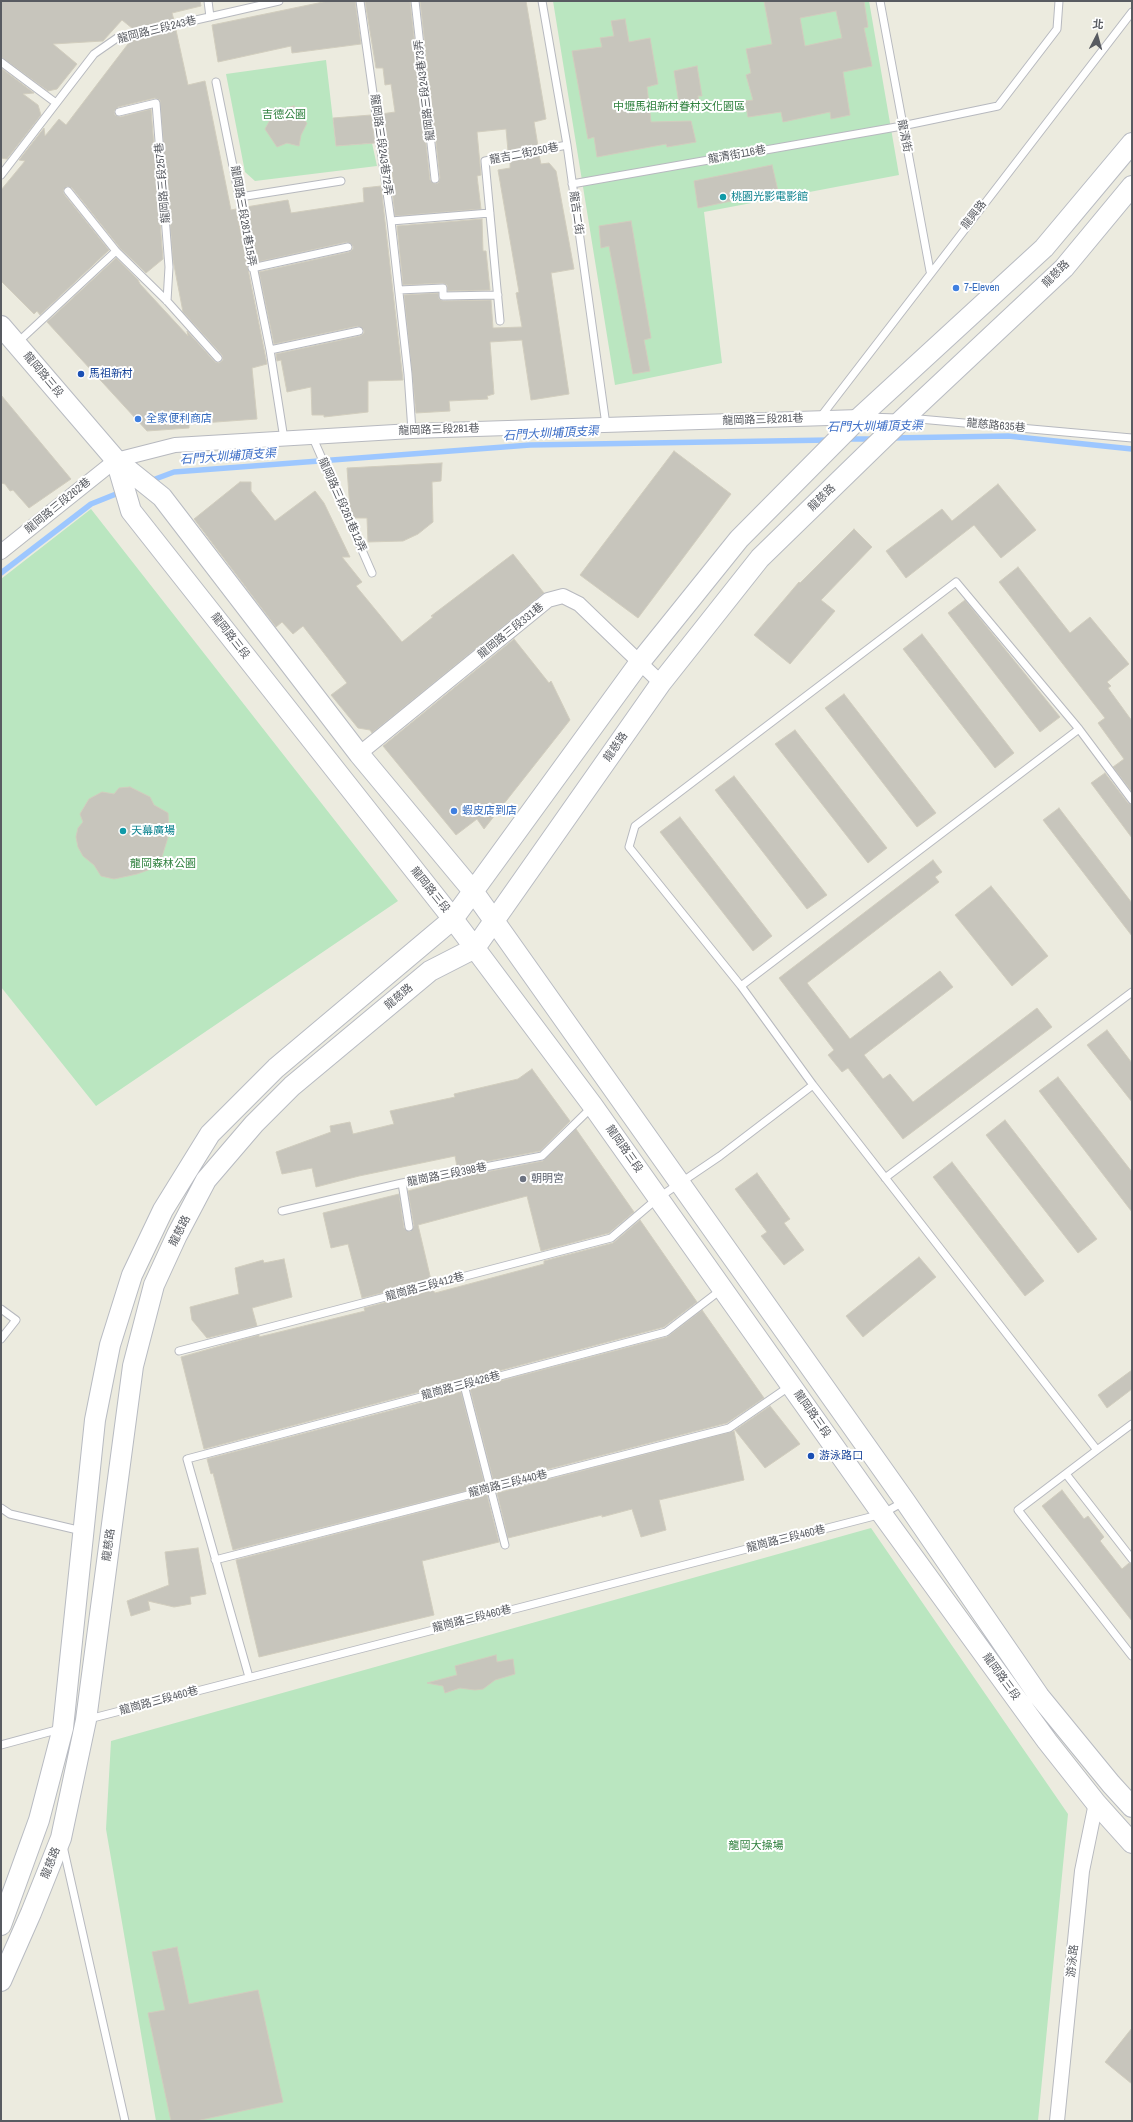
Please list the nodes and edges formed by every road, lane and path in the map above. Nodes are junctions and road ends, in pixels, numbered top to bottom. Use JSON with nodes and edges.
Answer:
{"nodes":[{"id":1,"x":208,"y":1,"type":"edge"},
{"id":2,"x":280,"y":1,"type":"edge"},
{"id":3,"x":360,"y":1,"type":"edge"},
{"id":4,"x":415,"y":1,"type":"edge"},
{"id":5,"x":542,"y":1,"type":"edge"},
{"id":6,"x":880,"y":1,"type":"edge"},
{"id":7,"x":1059,"y":1,"type":"edge"},
{"id":8,"x":1132,"y":12,"type":"edge"},
{"id":9,"x":210,"y":17,"type":"junction"},
{"id":10,"x":1,"y":62,"type":"edge"},
{"id":11,"x":216,"y":82,"type":"dead end"},
{"id":12,"x":56,"y":103,"type":"junction"},
{"id":13,"x":119,"y":112,"type":"dead end"},
{"id":14,"x":902,"y":126,"type":"junction"},
{"id":15,"x":1132,"y":143,"type":"edge"},
{"id":16,"x":567,"y":145,"type":"junction"},
{"id":17,"x":1,"y":175,"type":"edge"},
{"id":18,"x":435,"y":179,"type":"dead end"},
{"id":19,"x":341,"y":181,"type":"dead end"},
{"id":20,"x":572,"y":184,"type":"junction"},
{"id":21,"x":1132,"y":186,"type":"edge"},
{"id":22,"x":68,"y":191,"type":"dead end"},
{"id":23,"x":240,"y":196,"type":"junction"},
{"id":24,"x":490,"y":213,"type":"junction"},
{"id":25,"x":391,"y":221,"type":"junction"},
{"id":26,"x":348,"y":247,"type":"dead end"},
{"id":27,"x":116,"y":250,"type":"junction"},
{"id":28,"x":252,"y":268,"type":"junction"},
{"id":29,"x":930,"y":272,"type":"junction"},
{"id":30,"x":399,"y":290,"type":"junction"},
{"id":31,"x":498,"y":295,"type":"junction"},
{"id":32,"x":167,"y":301,"type":"junction"},
{"id":33,"x":500,"y":321,"type":"dead end"},
{"id":34,"x":1,"y":326,"type":"edge"},
{"id":35,"x":359,"y":330,"type":"dead end"},
{"id":36,"x":17,"y":343,"type":"junction"},
{"id":37,"x":270,"y":350,"type":"junction"},
{"id":38,"x":218,"y":358,"type":"dead end"},
{"id":39,"x":860,"y":417,"type":"junction"},
{"id":40,"x":904,"y":418,"type":"junction"},
{"id":41,"x":818,"y":419,"type":"junction"},
{"id":42,"x":606,"y":425,"type":"junction"},
{"id":43,"x":412,"y":431,"type":"junction"},
{"id":44,"x":284,"y":438,"type":"junction"},
{"id":45,"x":313,"y":438,"type":"junction"},
{"id":46,"x":1132,"y":438,"type":"edge"},
{"id":47,"x":116,"y":460,"type":"junction"},
{"id":48,"x":1,"y":552,"type":"edge"},
{"id":49,"x":372,"y":573,"type":"dead end"},
{"id":50,"x":640,"y":662,"type":"junction"},
{"id":51,"x":661,"y":683,"type":"junction"},
{"id":52,"x":1079,"y":730,"type":"junction"},
{"id":53,"x":359,"y":754,"type":"junction"},
{"id":54,"x":1132,"y":800,"type":"edge"},
{"id":55,"x":473,"y":891,"type":"junction"},
{"id":56,"x":453,"y":918,"type":"junction"},
{"id":57,"x":494,"y":919,"type":"junction"},
{"id":58,"x":475,"y":948,"type":"junction"},
{"id":59,"x":741,"y":986,"type":"junction"},
{"id":60,"x":1132,"y":992,"type":"edge"},
{"id":61,"x":813,"y":1085,"type":"junction"},
{"id":62,"x":593,"y":1106,"type":"junction"},
{"id":63,"x":885,"y":1178,"type":"junction"},
{"id":64,"x":402,"y":1183,"type":"junction"},
{"id":65,"x":681,"y":1183,"type":"junction"},
{"id":66,"x":658,"y":1198,"type":"junction"},
{"id":67,"x":282,"y":1211,"type":"dead end"},
{"id":68,"x":409,"y":1227,"type":"dead end"},
{"id":69,"x":722,"y":1289,"type":"junction"},
{"id":70,"x":1,"y":1308,"type":"edge"},
{"id":71,"x":1,"y":1339,"type":"edge"},
{"id":72,"x":179,"y":1351,"type":"dead end"},
{"id":73,"x":464,"y":1384,"type":"junction"},
{"id":74,"x":791,"y":1385,"type":"junction"},
{"id":75,"x":1132,"y":1424,"type":"edge"},
{"id":76,"x":1097,"y":1450,"type":"junction"},
{"id":77,"x":1066,"y":1474,"type":"junction"},
{"id":78,"x":491,"y":1488,"type":"junction"},
{"id":79,"x":905,"y":1501,"type":"junction"},
{"id":80,"x":1,"y":1508,"type":"edge"},
{"id":81,"x":882,"y":1514,"type":"junction"},
{"id":82,"x":84,"y":1532,"type":"junction"},
{"id":83,"x":505,"y":1545,"type":"dead end"},
{"id":84,"x":1132,"y":1559,"type":"edge"},
{"id":85,"x":215,"y":1560,"type":"junction"},
{"id":86,"x":1132,"y":1656,"type":"edge"},
{"id":87,"x":249,"y":1677,"type":"junction"},
{"id":88,"x":86,"y":1720,"type":"junction"},
{"id":89,"x":63,"y":1728,"type":"junction"},
{"id":90,"x":1,"y":1745,"type":"edge"},
{"id":91,"x":1104,"y":1794,"type":"junction"},
{"id":92,"x":1132,"y":1807,"type":"edge"},
{"id":93,"x":62,"y":1838,"type":"junction"},
{"id":94,"x":1132,"y":1843,"type":"edge"},
{"id":95,"x":1,"y":1925,"type":"edge"},
{"id":96,"x":1,"y":1981,"type":"edge"},
{"id":97,"x":125,"y":2121,"type":"edge"},
{"id":98,"x":1057,"y":2121,"type":"edge"}],
"edges":[{"from":1,"to":9,"type":"lane"},
{"from":2,"to":9,"type":"lane","name":"龍岡路三段243巷"},
{"from":3,"to":25,"type":"lane","name":"龍岡路三段243巷72弄"},
{"from":4,"to":18,"type":"lane","name":"龍岡路三段243巷73弄"},
{"from":5,"to":16,"type":"lane","name":"龍吉二街"},
{"from":6,"to":14,"type":"lane","name":"龍清街"},
{"from":7,"to":14,"type":"lane","name":"龍清街116巷"},
{"from":8,"to":29,"type":"lane","name":"龍興路"},
{"from":9,"to":12,"type":"lane","name":"龍岡路三段243巷"},
{"from":10,"to":12,"type":"lane"},
{"from":11,"to":23,"type":"lane","name":"龍岡路三段281巷15弄"},
{"from":12,"to":17,"type":"lane","name":"龍岡路三段243巷"},
{"from":13,"to":32,"type":"lane","name":"龍岡路三段257巷"},
{"from":14,"to":20,"type":"lane","name":"龍清街116巷"},
{"from":14,"to":29,"type":"lane","name":"龍清街"},
{"from":15,"to":39,"type":"street"},
{"from":16,"to":20,"type":"lane","name":"龍吉二街"},
{"from":16,"to":24,"type":"lane","name":"龍吉二街250巷"},
{"from":19,"to":23,"type":"lane"},
{"from":20,"to":42,"type":"lane","name":"龍吉二街"},
{"from":21,"to":40,"type":"street","name":"龍慈路"},
{"from":22,"to":27,"type":"lane"},
{"from":23,"to":28,"type":"lane","name":"龍岡路三段281巷15弄"},
{"from":24,"to":25,"type":"lane"},
{"from":24,"to":31,"type":"lane"},
{"from":25,"to":30,"type":"lane","name":"龍岡路三段243巷72弄"},
{"from":26,"to":28,"type":"lane"},
{"from":27,"to":32,"type":"lane"},
{"from":27,"to":36,"type":"lane"},
{"from":28,"to":37,"type":"lane","name":"龍岡路三段281巷15弄"},
{"from":29,"to":41,"type":"lane","name":"龍興路"},
{"from":30,"to":31,"type":"lane"},
{"from":30,"to":43,"type":"lane","name":"龍岡路三段243巷72弄"},
{"from":31,"to":33,"type":"lane"},
{"from":32,"to":38,"type":"lane"},
{"from":34,"to":36,"type":"street","name":"龍岡路三段"},
{"from":35,"to":37,"type":"lane"},
{"from":36,"to":47,"type":"street","name":"龍岡路三段"},
{"from":37,"to":44,"type":"lane","name":"龍岡路三段281巷15弄"},
{"from":39,"to":40,"type":"lane","name":"龍慈路635巷"},
{"from":39,"to":41,"type":"street","name":"龍岡路三段281巷"},
{"from":39,"to":50,"type":"street"},
{"from":40,"to":46,"type":"lane","name":"龍慈路635巷"},
{"from":40,"to":51,"type":"street","name":"龍慈路"},
{"from":41,"to":42,"type":"street","name":"龍岡路三段281巷"},
{"from":42,"to":43,"type":"street","name":"龍岡路三段281巷"},
{"from":43,"to":45,"type":"street","name":"龍岡路三段281巷"},
{"from":44,"to":45,"type":"street","name":"龍岡路三段281巷"},
{"from":44,"to":47,"type":"street","name":"龍岡路三段281巷"},
{"from":45,"to":49,"type":"lane","name":"龍岡路三段281巷12弄"},
{"from":47,"to":48,"type":"street","name":"龍岡路三段262巷"},
{"from":47,"to":53,"type":"street","name":"龍岡路三段"},
{"from":47,"to":56,"type":"street","name":"龍岡路三段"},
{"from":50,"to":51,"type":"street","name":"龍岡路三段331巷"},
{"from":50,"to":53,"type":"street","name":"龍岡路三段331巷"},
{"from":50,"to":55,"type":"street"},
{"from":51,"to":57,"type":"street","name":"龍慈路"},
{"from":52,"to":54,"type":"lane"},
{"from":52,"to":59,"type":"lane"},
{"from":52,"to":59,"type":"lane"},
{"from":53,"to":55,"type":"street","name":"龍岡路三段"},
{"from":55,"to":56,"type":"street"},
{"from":55,"to":57,"type":"street","name":"龍岡路三段"},
{"from":56,"to":58,"type":"street","name":"龍岡路三段"},
{"from":56,"to":82,"type":"street"},
{"from":57,"to":58,"type":"street","name":"龍慈路"},
{"from":57,"to":65,"type":"street","name":"龍岡路三段"},
{"from":58,"to":62,"type":"street","name":"龍岡路三段"},
{"from":58,"to":88,"type":"street","name":"龍慈路"},
{"from":59,"to":61,"type":"lane"},
{"from":60,"to":63,"type":"lane"},
{"from":61,"to":63,"type":"lane"},
{"from":61,"to":65,"type":"lane","name":"龍崗路三段412巷"},
{"from":62,"to":64,"type":"lane","name":"龍崗路三段398巷"},
{"from":62,"to":66,"type":"street","name":"龍岡路三段"},
{"from":63,"to":76,"type":"lane"},
{"from":64,"to":67,"type":"lane","name":"龍崗路三段398巷"},
{"from":64,"to":68,"type":"lane"},
{"from":65,"to":66,"type":"lane","name":"龍崗路三段412巷"},
{"from":65,"to":79,"type":"street","name":"龍岡路三段"},
{"from":66,"to":69,"type":"street","name":"龍岡路三段"},
{"from":66,"to":72,"type":"lane","name":"龍崗路三段412巷"},
{"from":69,"to":73,"type":"lane","name":"龍崗路三段426巷"},
{"from":69,"to":74,"type":"street","name":"龍岡路三段"},
{"from":70,"to":71,"type":"lane"},
{"from":73,"to":78,"type":"lane"},
{"from":73,"to":85,"type":"lane","name":"龍崗路三段426巷"},
{"from":74,"to":78,"type":"lane","name":"龍崗路三段440巷"},
{"from":74,"to":81,"type":"street","name":"龍岡路三段"},
{"from":75,"to":76,"type":"lane"},
{"from":76,"to":77,"type":"lane"},
{"from":77,"to":84,"type":"lane"},
{"from":77,"to":86,"type":"lane"},
{"from":78,"to":83,"type":"lane"},
{"from":78,"to":85,"type":"lane","name":"龍崗路三段440巷"},
{"from":79,"to":81,"type":"lane","name":"龍崗路三段460巷"},
{"from":79,"to":91,"type":"street","name":"龍岡路三段"},
{"from":80,"to":82,"type":"lane"},
{"from":81,"to":87,"type":"lane","name":"龍崗路三段460巷"},
{"from":81,"to":91,"type":"street","name":"龍岡路三段"},
{"from":82,"to":89,"type":"street"},
{"from":85,"to":87,"type":"lane"},
{"from":87,"to":88,"type":"lane","name":"龍崗路三段460巷"},
{"from":88,"to":89,"type":"lane","name":"龍崗路三段460巷"},
{"from":88,"to":93,"type":"street","name":"龍慈路"},
{"from":89,"to":90,"type":"lane","name":"龍崗路三段460巷"},
{"from":89,"to":95,"type":"street"},
{"from":91,"to":92,"type":"street","name":"龍岡路三段"},
{"from":91,"to":94,"type":"street","name":"龍岡路三段"},
{"from":91,"to":98,"type":"street","name":"游泳路"},
{"from":93,"to":96,"type":"street","name":"龍慈路"},
{"from":93,"to":97,"type":"lane"}]}
